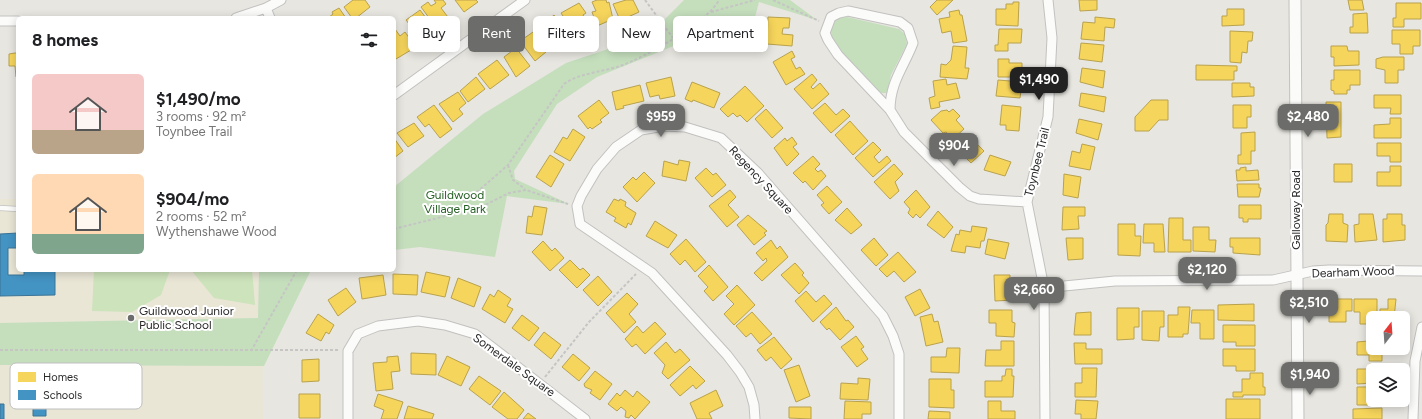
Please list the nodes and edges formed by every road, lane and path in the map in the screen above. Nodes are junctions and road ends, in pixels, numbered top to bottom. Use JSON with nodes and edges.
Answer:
{"nodes":[{"id":1,"x":281,"y":0,"type":"edge"},
{"id":2,"x":525,"y":0,"type":"edge"},
{"id":3,"x":645,"y":0,"type":"edge"},
{"id":4,"x":719,"y":0,"type":"edge"},
{"id":5,"x":755,"y":0,"type":"edge"},
{"id":6,"x":773,"y":0,"type":"edge"},
{"id":7,"x":1048,"y":0,"type":"edge"},
{"id":8,"x":1295,"y":0,"type":"edge"},
{"id":9,"x":266,"y":8,"type":"junction"},
{"id":10,"x":710,"y":12,"type":"junction"},
{"id":11,"x":242,"y":16,"type":"edge"},
{"id":12,"x":269,"y":16,"type":"edge"},
{"id":13,"x":704,"y":16,"type":"edge"},
{"id":14,"x":0,"y":21,"type":"edge"},
{"id":15,"x":16,"y":21,"type":"edge"},
{"id":16,"x":828,"y":25,"type":"junction"},
{"id":17,"x":673,"y":38,"type":"joint"},
{"id":18,"x":396,"y":95,"type":"edge"},
{"id":19,"x":890,"y":110,"type":"junction"},
{"id":20,"x":508,"y":164,"type":"junction"},
{"id":21,"x":526,"y":190,"type":"junction"},
{"id":22,"x":1027,"y":202,"type":"junction"},
{"id":23,"x":577,"y":206,"type":"junction"},
{"id":24,"x":0,"y":208,"type":"edge"},
{"id":25,"x":16,"y":209,"type":"edge"},
{"id":26,"x":454,"y":212,"type":"junction"},
{"id":27,"x":396,"y":228,"type":"edge"},
{"id":28,"x":643,"y":268,"type":"junction"},
{"id":29,"x":1422,"y":271,"type":"edge"},
{"id":30,"x":297,"y":272,"type":"edge"},
{"id":31,"x":1297,"y":276,"type":"junction"},
{"id":32,"x":1044,"y":288,"type":"junction"},
{"id":33,"x":1422,"y":328,"type":"edge"},
{"id":34,"x":0,"y":350,"type":"edge"},
{"id":35,"x":251,"y":351,"type":"junction"},
{"id":36,"x":348,"y":351,"type":"junction"},
{"id":37,"x":540,"y":383,"type":"junction"},
{"id":38,"x":348,"y":419,"type":"edge"},
{"id":39,"x":585,"y":419,"type":"edge"},
{"id":40,"x":755,"y":419,"type":"edge"},
{"id":41,"x":899,"y":419,"type":"edge"},
{"id":42,"x":1045,"y":419,"type":"edge"},
{"id":43,"x":1298,"y":419,"type":"edge"},
{"id":44,"x":1413,"y":419,"type":"edge"}],
"edges":[{"from":1,"to":9,"type":"street"},
{"from":2,"to":18,"type":"street"},
{"from":3,"to":17,"type":"path"},
{"from":4,"to":10,"type":"path"},
{"from":5,"to":10,"type":"path"},
{"from":6,"to":16,"type":"path"},
{"from":7,"to":22,"type":"street","name":"Toynbee Trail"},
{"from":8,"to":31,"type":"street","name":"Galloway Road"},
{"from":9,"to":11,"type":"street"},
{"from":9,"to":12,"type":"street"},
{"from":10,"to":13,"type":"path"},
{"from":14,"to":15,"type":"street"},
{"from":16,"to":19,"type":"street"},
{"from":16,"to":19,"type":"street"},
{"from":17,"to":20,"type":"path"},
{"from":19,"to":22,"type":"street"},
{"from":20,"to":21,"type":"path"},
{"from":20,"to":26,"type":"path"},
{"from":21,"to":23,"type":"path"},
{"from":21,"to":26,"type":"path"},
{"from":22,"to":32,"type":"street","name":"Toynbee Trail"},
{"from":23,"to":28,"type":"street"},
{"from":23,"to":41,"type":"street","name":"Regency Square"},
{"from":24,"to":25,"type":"lane"},
{"from":26,"to":27,"type":"path"},
{"from":28,"to":37,"type":"path"},
{"from":28,"to":40,"type":"street"},
{"from":29,"to":31,"type":"street","name":"Dearham Wood"},
{"from":30,"to":35,"type":"path"},
{"from":31,"to":32,"type":"street","name":"Dearham Wood"},
{"from":31,"to":43,"type":"street","name":"Galloway Road"},
{"from":32,"to":42,"type":"street","name":"Toynbee Trail"},
{"from":33,"to":44,"type":"street"},
{"from":34,"to":35,"type":"path"},
{"from":35,"to":36,"type":"path"},
{"from":36,"to":37,"type":"street","name":"Somerdale Square"},
{"from":36,"to":38,"type":"street"},
{"from":37,"to":39,"type":"street","name":"Somerdale Square"}]}
